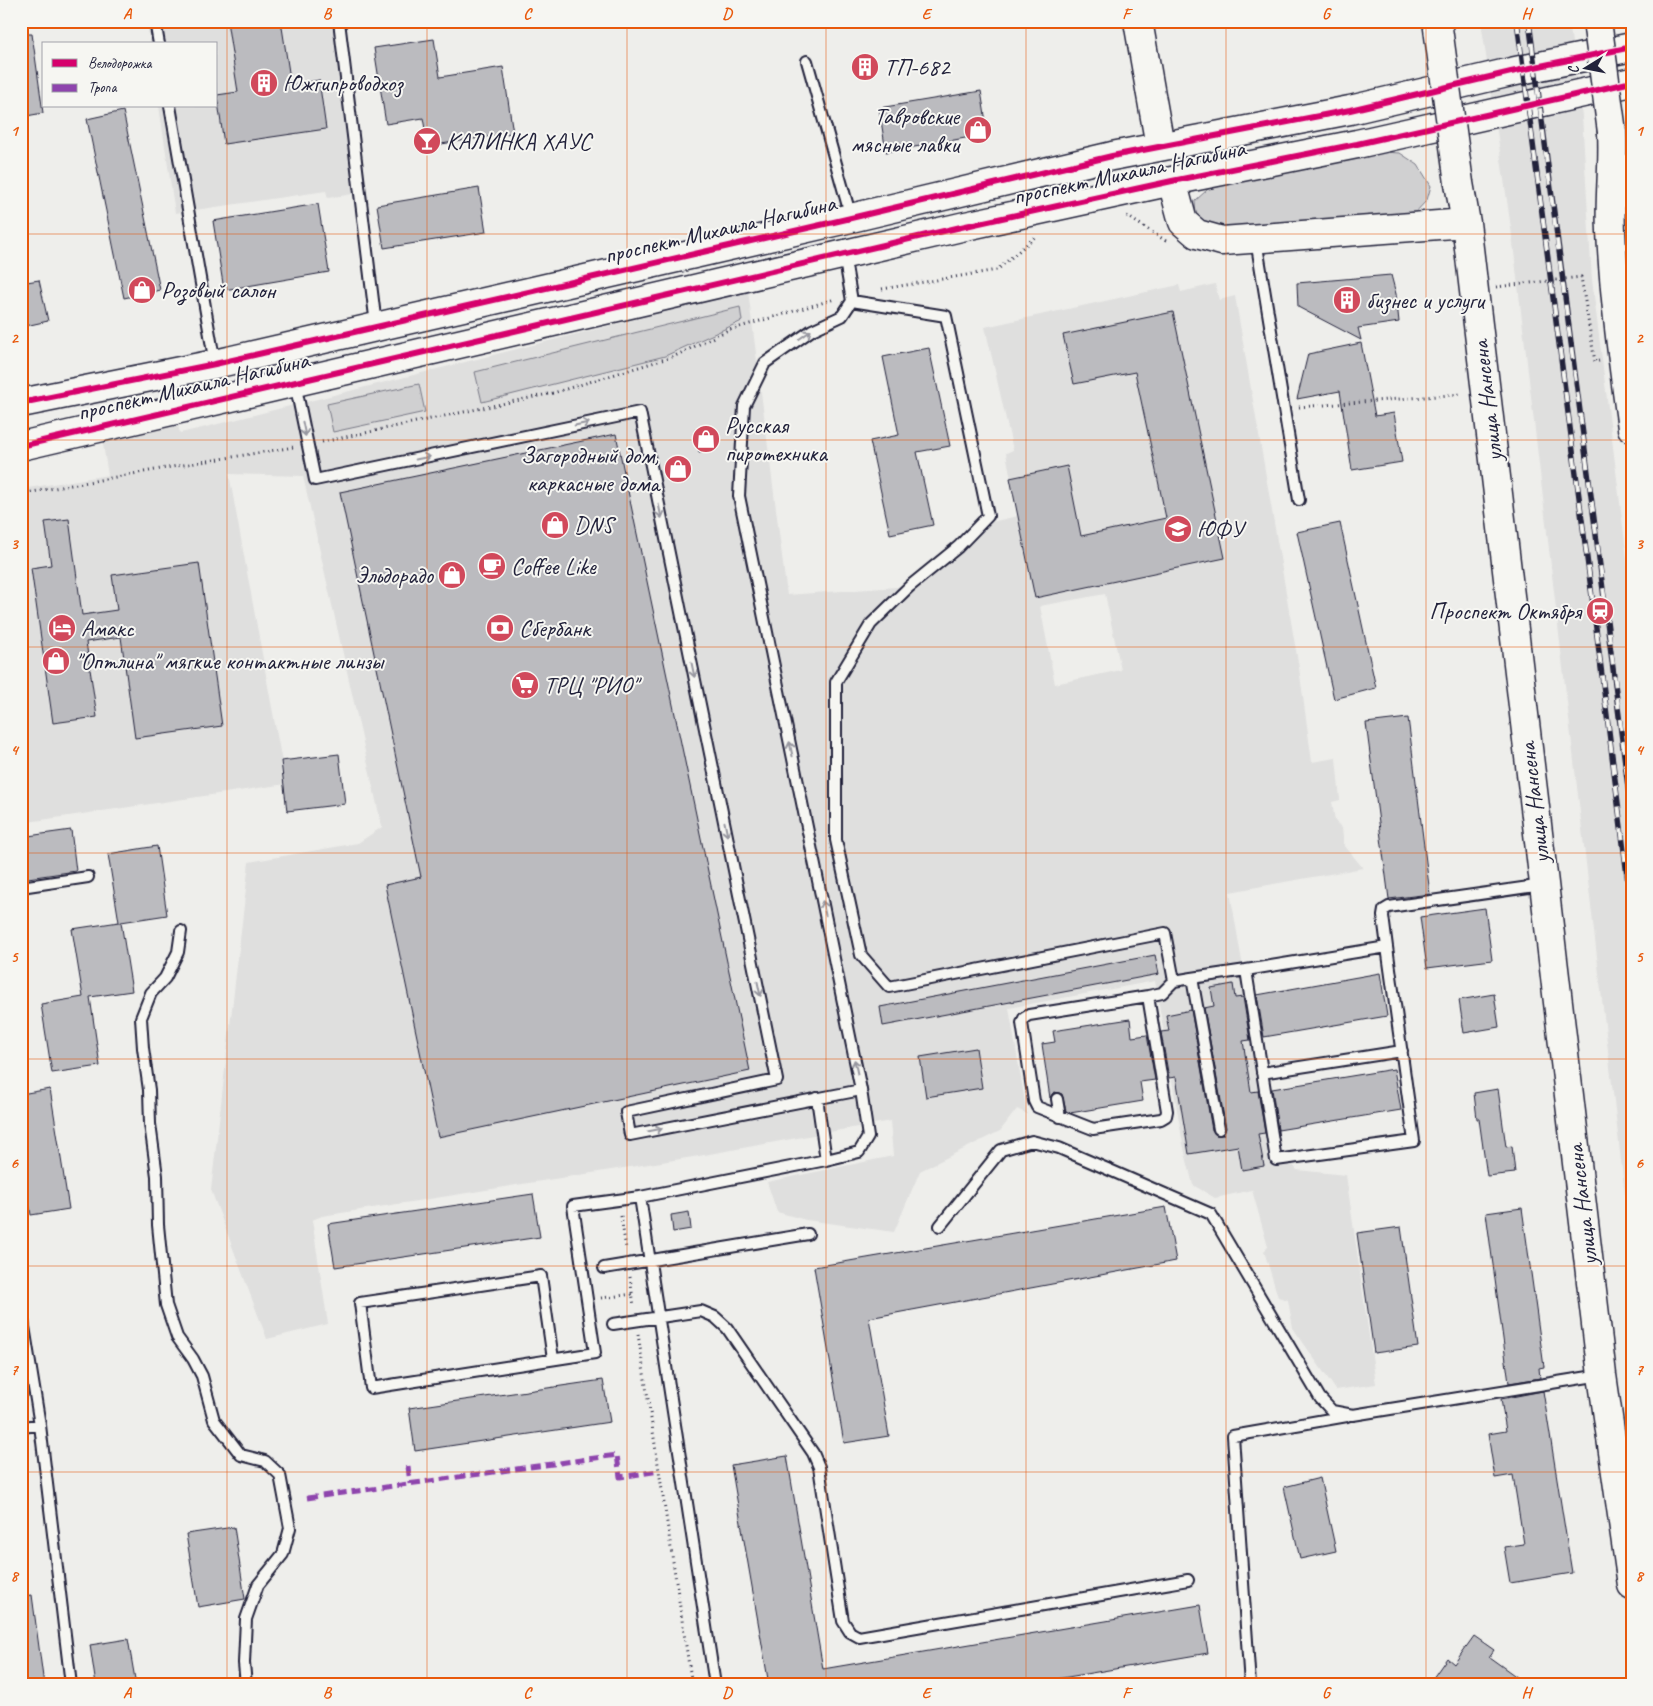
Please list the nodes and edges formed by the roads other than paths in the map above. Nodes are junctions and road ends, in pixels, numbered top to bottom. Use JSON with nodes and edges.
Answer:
{"nodes":[{"id":1,"x":155,"y":21,"type":"edge"},
{"id":2,"x":339,"y":21,"type":"edge"},
{"id":3,"x":1138,"y":21,"type":"edge"},
{"id":4,"x":1437,"y":21,"type":"edge"},
{"id":5,"x":1597,"y":21,"type":"edge"},
{"id":6,"x":159,"y":42,"type":"edge"},
{"id":7,"x":1632,"y":47,"type":"edge"},
{"id":8,"x":806,"y":61,"type":"dead end"},
{"id":9,"x":1632,"y":82,"type":"edge"},
{"id":10,"x":170,"y":108,"type":"edge"},
{"id":11,"x":1160,"y":146,"type":"junction"},
{"id":12,"x":1613,"y":166,"type":"junction"},
{"id":13,"x":1172,"y":181,"type":"junction"},
{"id":14,"x":1632,"y":188,"type":"edge"},
{"id":15,"x":851,"y":218,"type":"junction"},
{"id":16,"x":1466,"y":223,"type":"junction"},
{"id":17,"x":1621,"y":226,"type":"edge"},
{"id":18,"x":1256,"y":238,"type":"junction"},
{"id":19,"x":843,"y":254,"type":"junction"},
{"id":20,"x":1632,"y":263,"type":"edge"},
{"id":21,"x":852,"y":298,"type":"junction"},
{"id":22,"x":1616,"y":306,"type":"junction"},
{"id":23,"x":376,"y":326,"type":"junction"},
{"id":24,"x":215,"y":364,"type":"junction"},
{"id":25,"x":294,"y":382,"type":"junction"},
{"id":26,"x":21,"y":403,"type":"edge"},
{"id":27,"x":1632,"y":428,"type":"edge"},
{"id":28,"x":21,"y":446,"type":"edge"},
{"id":29,"x":1299,"y":500,"type":"dead end"},
{"id":30,"x":88,"y":877,"type":"dead end"},
{"id":31,"x":1544,"y":885,"type":"junction"},
{"id":32,"x":21,"y":887,"type":"edge"},
{"id":33,"x":181,"y":931,"type":"dead end"},
{"id":34,"x":1387,"y":947,"type":"junction"},
{"id":35,"x":1246,"y":970,"type":"junction"},
{"id":36,"x":1192,"y":978,"type":"junction"},
{"id":37,"x":1174,"y":981,"type":"junction"},
{"id":38,"x":1148,"y":996,"type":"junction"},
{"id":39,"x":1402,"y":1051,"type":"junction"},
{"id":40,"x":1262,"y":1073,"type":"junction"},
{"id":41,"x":861,"y":1090,"type":"junction"},
{"id":42,"x":817,"y":1098,"type":"junction"},
{"id":43,"x":1057,"y":1099,"type":"dead end"},
{"id":44,"x":1060,"y":1118,"type":"junction"},
{"id":45,"x":1219,"y":1129,"type":"dead end"},
{"id":46,"x":826,"y":1160,"type":"junction"},
{"id":47,"x":640,"y":1197,"type":"junction"},
{"id":48,"x":940,"y":1226,"type":"dead end"},
{"id":49,"x":808,"y":1234,"type":"dead end"},
{"id":50,"x":651,"y":1260,"type":"junction"},
{"id":51,"x":604,"y":1268,"type":"dead end"},
{"id":52,"x":21,"y":1308,"type":"edge"},
{"id":53,"x":658,"y":1317,"type":"junction"},
{"id":54,"x":613,"y":1324,"type":"dead end"},
{"id":55,"x":553,"y":1359,"type":"junction"},
{"id":56,"x":1602,"y":1374,"type":"junction"},
{"id":57,"x":1353,"y":1415,"type":"junction"},
{"id":58,"x":40,"y":1425,"type":"junction"},
{"id":59,"x":21,"y":1427,"type":"edge"},
{"id":60,"x":1188,"y":1580,"type":"dead end"},
{"id":61,"x":1632,"y":1585,"type":"edge"},
{"id":62,"x":71,"y":1685,"type":"edge"},
{"id":63,"x":246,"y":1685,"type":"edge"},
{"id":64,"x":714,"y":1685,"type":"edge"},
{"id":65,"x":1250,"y":1685,"type":"edge"}],
"edges":[{"from":1,"to":6,"type":"lane"},
{"from":2,"to":23,"type":"lane"},
{"from":3,"to":11,"type":"main road"},
{"from":4,"to":16,"type":"main road","name":"улица Нансена","bridge":true},
{"from":5,"to":12,"type":"main road","bridge":true},
{"from":7,"to":11,"type":"main road","name":"проспект Михаила Нагибина"},
{"from":8,"to":15,"type":"lane"},
{"from":9,"to":13,"type":"main road","name":"проспект Михаила Нагибина"},
{"from":10,"to":24,"type":"lane"},
{"from":11,"to":15,"type":"main road","name":"проспект Михаила Нагибина"},
{"from":12,"to":14,"type":"main road"},
{"from":12,"to":17,"type":"main road"},
{"from":13,"to":18,"type":"main road"},
{"from":13,"to":19,"type":"main road","name":"проспект Михаила Нагибина"},
{"from":15,"to":23,"type":"main road","name":"проспект Михаила Нагибина"},
{"from":16,"to":18,"type":"main road"},
{"from":16,"to":31,"type":"main road","name":"улица Нансена"},
{"from":17,"to":22,"type":"main road"},
{"from":18,"to":29,"type":"lane"},
{"from":19,"to":21,"type":"lane"},
{"from":19,"to":25,"type":"main road","name":"проспект Михаила Нагибина"},
{"from":20,"to":22,"type":"main road"},
{"from":21,"to":37,"type":"lane"},
{"from":41,"to":21,"type":"lane","one_way":true},
{"from":22,"to":27,"type":"main road"},
{"from":23,"to":24,"type":"main road","name":"проспект Михаила Нагибина"},
{"from":24,"to":26,"type":"main road","name":"проспект Михаила Нагибина"},
{"from":25,"to":28,"type":"main road","name":"проспект Михаила Нагибина"},
{"from":25,"to":42,"type":"lane","one_way":true},
{"from":30,"to":32,"type":"lane"},
{"from":31,"to":34,"type":"lane"},
{"from":31,"to":56,"type":"main road","name":"улица Нансена"},
{"from":33,"to":63,"type":"lane"},
{"from":34,"to":35,"type":"lane"},
{"from":34,"to":39,"type":"lane"},
{"from":35,"to":36,"type":"lane"},
{"from":35,"to":40,"type":"lane"},
{"from":36,"to":37,"type":"lane"},
{"from":36,"to":45,"type":"lane"},
{"from":37,"to":38,"type":"lane"},
{"from":38,"to":44,"type":"lane"},
{"from":38,"to":44,"type":"lane"},
{"from":39,"to":40,"type":"lane"},
{"from":39,"to":40,"type":"lane"},
{"from":41,"to":42,"type":"lane"},
{"from":41,"to":46,"type":"lane"},
{"from":42,"to":46,"type":"lane"},
{"from":43,"to":44,"type":"lane"},
{"from":46,"to":47,"type":"lane"},
{"from":47,"to":50,"type":"lane"},
{"from":47,"to":55,"type":"lane"},
{"from":48,"to":57,"type":"lane"},
{"from":49,"to":50,"type":"lane"},
{"from":50,"to":51,"type":"lane"},
{"from":50,"to":53,"type":"lane"},
{"from":52,"to":58,"type":"lane"},
{"from":53,"to":54,"type":"lane"},
{"from":53,"to":60,"type":"lane"},
{"from":53,"to":64,"type":"lane"},
{"from":55,"to":55,"type":"lane"},
{"from":56,"to":57,"type":"lane"},
{"from":56,"to":61,"type":"main road","name":"улица Нансена"},
{"from":57,"to":65,"type":"lane"},
{"from":58,"to":59,"type":"lane"},
{"from":58,"to":62,"type":"lane"}]}
